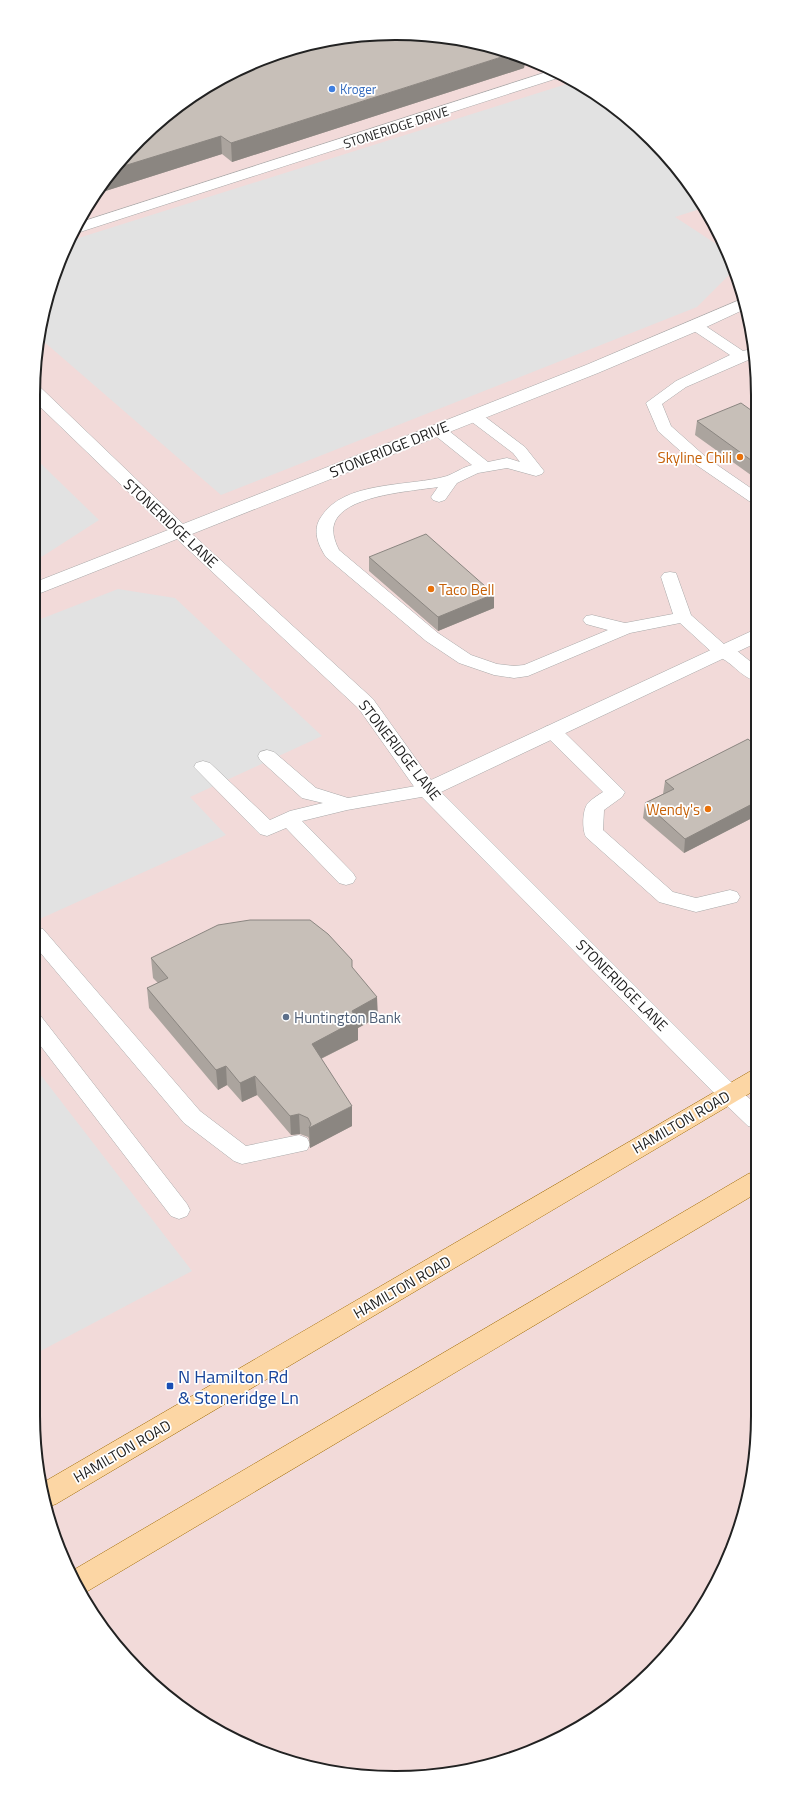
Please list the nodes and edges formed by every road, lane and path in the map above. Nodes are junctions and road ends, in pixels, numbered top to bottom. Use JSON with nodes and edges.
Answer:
{"nodes":[{"id":1,"x":550,"y":76,"type":"edge"},
{"id":2,"x":83,"y":226,"type":"edge"},
{"id":3,"x":740,"y":306,"type":"edge"},
{"id":4,"x":696,"y":326,"type":"junction"},
{"id":5,"x":743,"y":356,"type":"edge"},
{"id":6,"x":40,"y":398,"type":"edge"},
{"id":7,"x":474,"y":416,"type":"junction"},
{"id":8,"x":438,"y":430,"type":"junction"},
{"id":9,"x":485,"y":467,"type":"junction"},
{"id":10,"x":451,"y":480,"type":"junction"},
{"id":11,"x":751,"y":495,"type":"edge"},
{"id":12,"x":439,"y":497,"type":"dead end"},
{"id":13,"x":180,"y":532,"type":"junction"},
{"id":14,"x":670,"y":577,"type":"dead end"},
{"id":15,"x":40,"y":587,"type":"edge"},
{"id":16,"x":683,"y":618,"type":"junction"},
{"id":17,"x":592,"y":620,"type":"dead end"},
{"id":18,"x":625,"y":629,"type":"junction"},
{"id":19,"x":751,"y":638,"type":"edge"},
{"id":20,"x":724,"y":651,"type":"junction"},
{"id":21,"x":751,"y":671,"type":"edge"},
{"id":22,"x":552,"y":731,"type":"junction"},
{"id":23,"x":267,"y":756,"type":"dead end"},
{"id":24,"x":203,"y":767,"type":"dead end"},
{"id":25,"x":428,"y":790,"type":"junction"},
{"id":26,"x":348,"y":804,"type":"junction"},
{"id":27,"x":288,"y":820,"type":"junction"},
{"id":28,"x":346,"y":878,"type":"dead end"},
{"id":29,"x":730,"y":897,"type":"dead end"},
{"id":30,"x":40,"y":939,"type":"edge"},
{"id":31,"x":40,"y":1030,"type":"edge"},
{"id":32,"x":751,"y":1081,"type":"edge"},
{"id":33,"x":729,"y":1094,"type":"junction"},
{"id":34,"x":751,"y":1114,"type":"edge"},
{"id":35,"x":299,"y":1144,"type":"dead end"},
{"id":36,"x":751,"y":1185,"type":"edge"},
{"id":37,"x":179,"y":1210,"type":"dead end"},
{"id":38,"x":49,"y":1493,"type":"edge"},
{"id":39,"x":81,"y":1581,"type":"edge"}],
"edges":[{"from":1,"to":2,"type":"street","name":"STONERIDGE DRIVE"},
{"from":3,"to":4,"type":"street","name":"STONERIDGE DRIVE"},
{"from":4,"to":5,"type":"lane"},
{"from":4,"to":7,"type":"street","name":"STONERIDGE DRIVE"},
{"from":5,"to":11,"type":"lane"},
{"from":6,"to":13,"type":"street","name":"STONERIDGE LANE"},
{"from":7,"to":8,"type":"street","name":"STONERIDGE DRIVE"},
{"from":7,"to":9,"type":"lane"},
{"from":8,"to":9,"type":"lane"},
{"from":8,"to":13,"type":"street","name":"STONERIDGE DRIVE"},
{"from":9,"to":10,"type":"lane"},
{"from":10,"to":12,"type":"lane"},
{"from":10,"to":18,"type":"lane"},
{"from":13,"to":15,"type":"street","name":"STONERIDGE DRIVE"},
{"from":13,"to":25,"type":"street","name":"STONERIDGE LANE"},
{"from":14,"to":16,"type":"lane"},
{"from":16,"to":18,"type":"lane"},
{"from":16,"to":20,"type":"lane"},
{"from":17,"to":18,"type":"lane"},
{"from":19,"to":20,"type":"street"},
{"from":20,"to":21,"type":"lane"},
{"from":20,"to":22,"type":"street"},
{"from":22,"to":25,"type":"street"},
{"from":22,"to":29,"type":"lane"},
{"from":23,"to":26,"type":"lane"},
{"from":24,"to":27,"type":"lane"},
{"from":25,"to":26,"type":"lane"},
{"from":25,"to":33,"type":"street","name":"STONERIDGE LANE"},
{"from":26,"to":27,"type":"lane"},
{"from":27,"to":28,"type":"lane"},
{"from":30,"to":35,"type":"lane"},
{"from":31,"to":37,"type":"lane"},
{"from":32,"to":33,"type":"main road","name":"HAMILTON ROAD"},
{"from":33,"to":34,"type":"street","name":"STONERIDGE LANE"},
{"from":33,"to":38,"type":"main road","name":"HAMILTON ROAD"},
{"from":36,"to":39,"type":"main road"}]}
